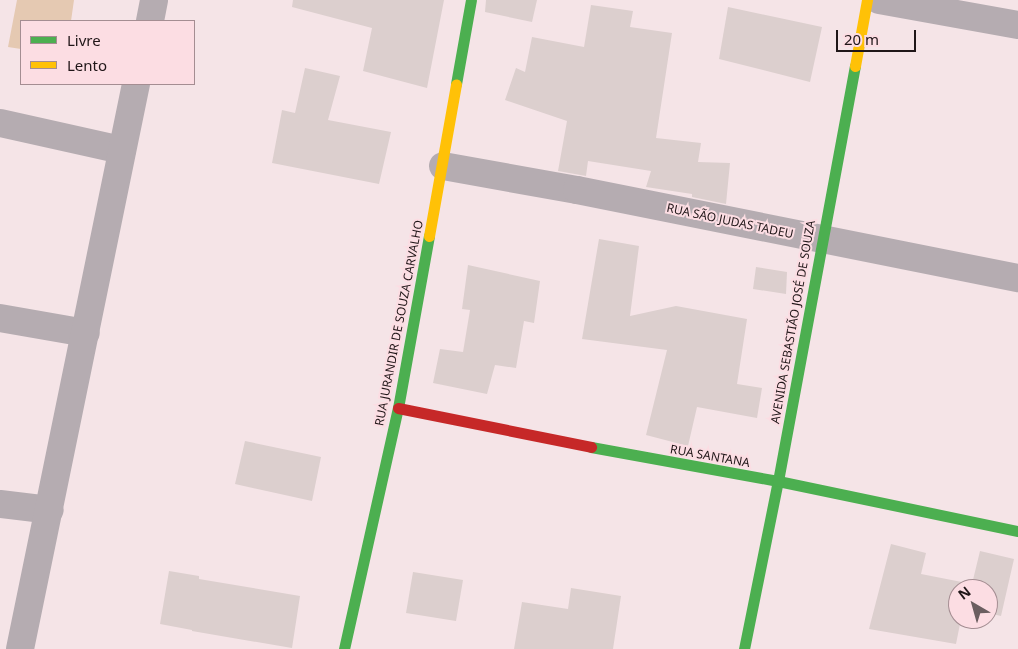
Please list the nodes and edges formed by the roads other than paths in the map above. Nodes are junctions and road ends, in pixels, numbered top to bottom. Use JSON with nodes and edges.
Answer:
{"nodes":[{"id":1,"x":154,"y":0,"type":"edge"},
{"id":2,"x":471,"y":0,"type":"edge"},
{"id":3,"x":867,"y":0,"type":"edge"},
{"id":4,"x":879,"y":0,"type":"edge"},
{"id":5,"x":150,"y":20,"type":"edge"},
{"id":6,"x":1018,"y":25,"type":"edge"},
{"id":7,"x":136,"y":85,"type":"edge"},
{"id":8,"x":0,"y":124,"type":"edge"},
{"id":9,"x":122,"y":150,"type":"junction"},
{"id":10,"x":442,"y":166,"type":"junction"},
{"id":11,"x":823,"y":240,"type":"junction"},
{"id":12,"x":1018,"y":278,"type":"edge"},
{"id":13,"x":0,"y":318,"type":"edge"},
{"id":14,"x":86,"y":333,"type":"junction"},
{"id":15,"x":398,"y":408,"type":"junction"},
{"id":16,"x":778,"y":481,"type":"junction"},
{"id":17,"x":0,"y":504,"type":"edge"},
{"id":18,"x":50,"y":510,"type":"junction"},
{"id":19,"x":1018,"y":531,"type":"edge"},
{"id":20,"x":20,"y":649,"type":"edge"},
{"id":21,"x":344,"y":649,"type":"edge"},
{"id":22,"x":744,"y":649,"type":"edge"}],
"edges":[{"from":1,"to":5,"type":"street"},
{"from":2,"to":10,"type":"street","name":"RUA JURANDIR DE SOUZA CARVALHO"},
{"from":3,"to":11,"type":"street","name":"AVENIDA SEBASTIÃO JOSÉ DE SOUZA"},
{"from":4,"to":6,"type":"street"},
{"from":7,"to":9,"type":"street"},
{"from":8,"to":9,"type":"street"},
{"from":9,"to":14,"type":"street"},
{"from":10,"to":11,"type":"street","name":"RUA SÃO JUDAS TADEU"},
{"from":10,"to":15,"type":"street","name":"RUA JURANDIR DE SOUZA CARVALHO"},
{"from":11,"to":12,"type":"street","name":"RUA SÃO JUDAS TADEU"},
{"from":11,"to":16,"type":"street","name":"AVENIDA SEBASTIÃO JOSÉ DE SOUZA"},
{"from":13,"to":14,"type":"street"},
{"from":14,"to":18,"type":"street"},
{"from":15,"to":16,"type":"street","name":"RUA SANTANA"},
{"from":15,"to":21,"type":"street","name":"RUA JURANDIR DE SOUZA CARVALHO"},
{"from":16,"to":19,"type":"street","name":"RUA SANTANA"},
{"from":16,"to":22,"type":"street","name":"AVENIDA SEBASTIÃO JOSÉ DE SOUZA"},
{"from":17,"to":18,"type":"street"},
{"from":18,"to":20,"type":"street"}]}
